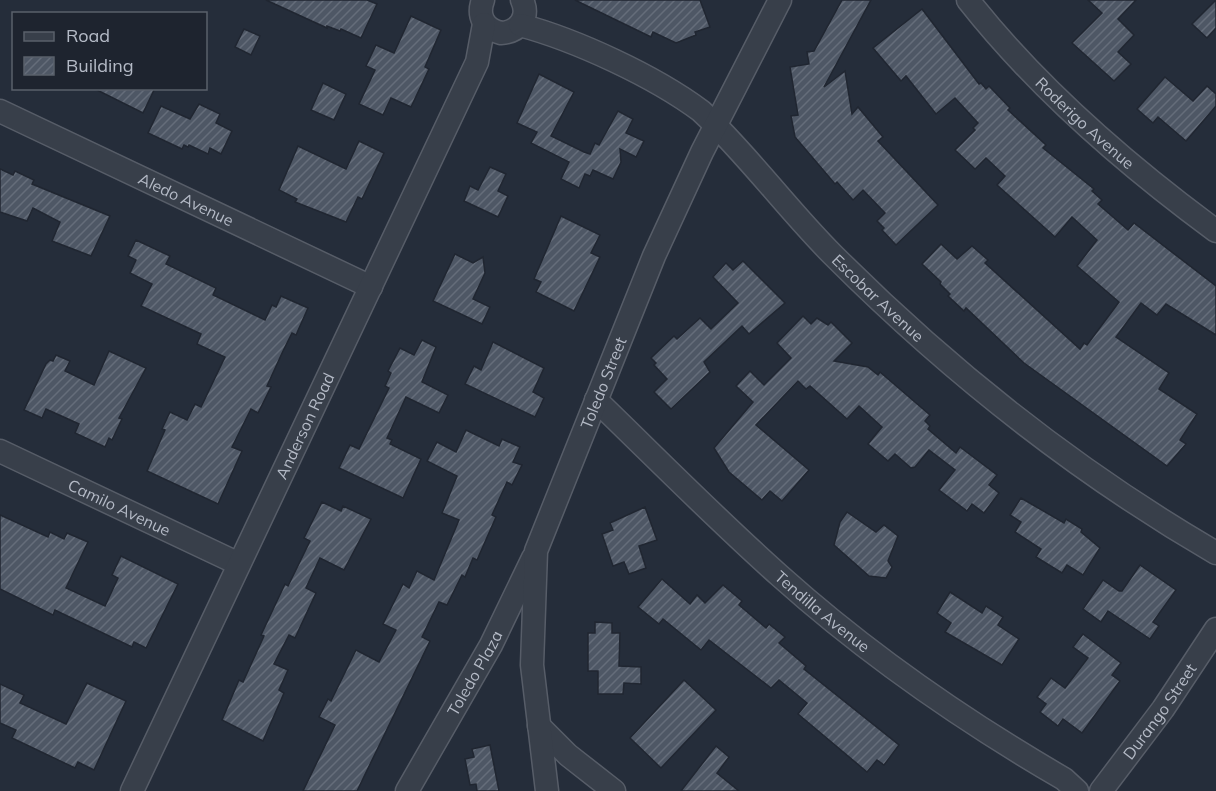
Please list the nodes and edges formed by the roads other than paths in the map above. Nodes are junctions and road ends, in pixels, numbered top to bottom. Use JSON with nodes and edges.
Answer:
{"nodes":[{"id":1,"x":780,"y":0,"type":"edge"},
{"id":2,"x":968,"y":0,"type":"edge"},
{"id":3,"x":480,"y":8,"type":"edge"},
{"id":4,"x":519,"y":17,"type":"edge"},
{"id":5,"x":477,"y":62,"type":"junction"},
{"id":6,"x":0,"y":111,"type":"edge"},
{"id":7,"x":716,"y":125,"type":"junction"},
{"id":8,"x":1216,"y":231,"type":"edge"},
{"id":9,"x":371,"y":287,"type":"junction"},
{"id":10,"x":596,"y":400,"type":"junction"},
{"id":11,"x":0,"y":451,"type":"edge"},
{"id":12,"x":537,"y":551,"type":"junction"},
{"id":13,"x":1216,"y":553,"type":"edge"},
{"id":14,"x":239,"y":564,"type":"junction"},
{"id":15,"x":1216,"y":629,"type":"edge"},
{"id":16,"x":539,"y":726,"type":"junction"},
{"id":17,"x":132,"y":791,"type":"edge"},
{"id":18,"x":407,"y":791,"type":"edge"},
{"id":19,"x":547,"y":791,"type":"edge"},
{"id":20,"x":614,"y":791,"type":"edge"},
{"id":21,"x":1077,"y":791,"type":"edge"},
{"id":22,"x":1101,"y":791,"type":"edge"}],
"edges":[{"from":1,"to":7,"type":"street","name":"Toledo Street"},
{"from":2,"to":8,"type":"street","name":"Roderigo Avenue"},
{"from":3,"to":4,"type":"street","name":"Escobar Avenue"},
{"from":3,"to":5,"type":"street","name":"Anderson Road"},
{"from":4,"to":5,"type":"street","name":"Anderson Road"},
{"from":4,"to":7,"type":"street","name":"Escobar Avenue"},
{"from":5,"to":9,"type":"street","name":"Anderson Road"},
{"from":6,"to":9,"type":"street","name":"Aledo Avenue"},
{"from":7,"to":10,"type":"street","name":"Toledo Street"},
{"from":7,"to":13,"type":"street","name":"Escobar Avenue"},
{"from":9,"to":14,"type":"street","name":"Anderson Road"},
{"from":10,"to":12,"type":"street","name":"Toledo Street"},
{"from":10,"to":21,"type":"street","name":"Tendilla Avenue"},
{"from":11,"to":14,"type":"street","name":"Camilo Avenue"},
{"from":12,"to":16,"type":"street","name":"Toledo Street"},
{"from":12,"to":18,"type":"street","name":"Toledo Plaza"},
{"from":14,"to":17,"type":"street","name":"Anderson Road"},
{"from":15,"to":22,"type":"street","name":"Durango Street"},
{"from":16,"to":19,"type":"street","name":"Toledo Street"},
{"from":16,"to":20,"type":"street"}]}
